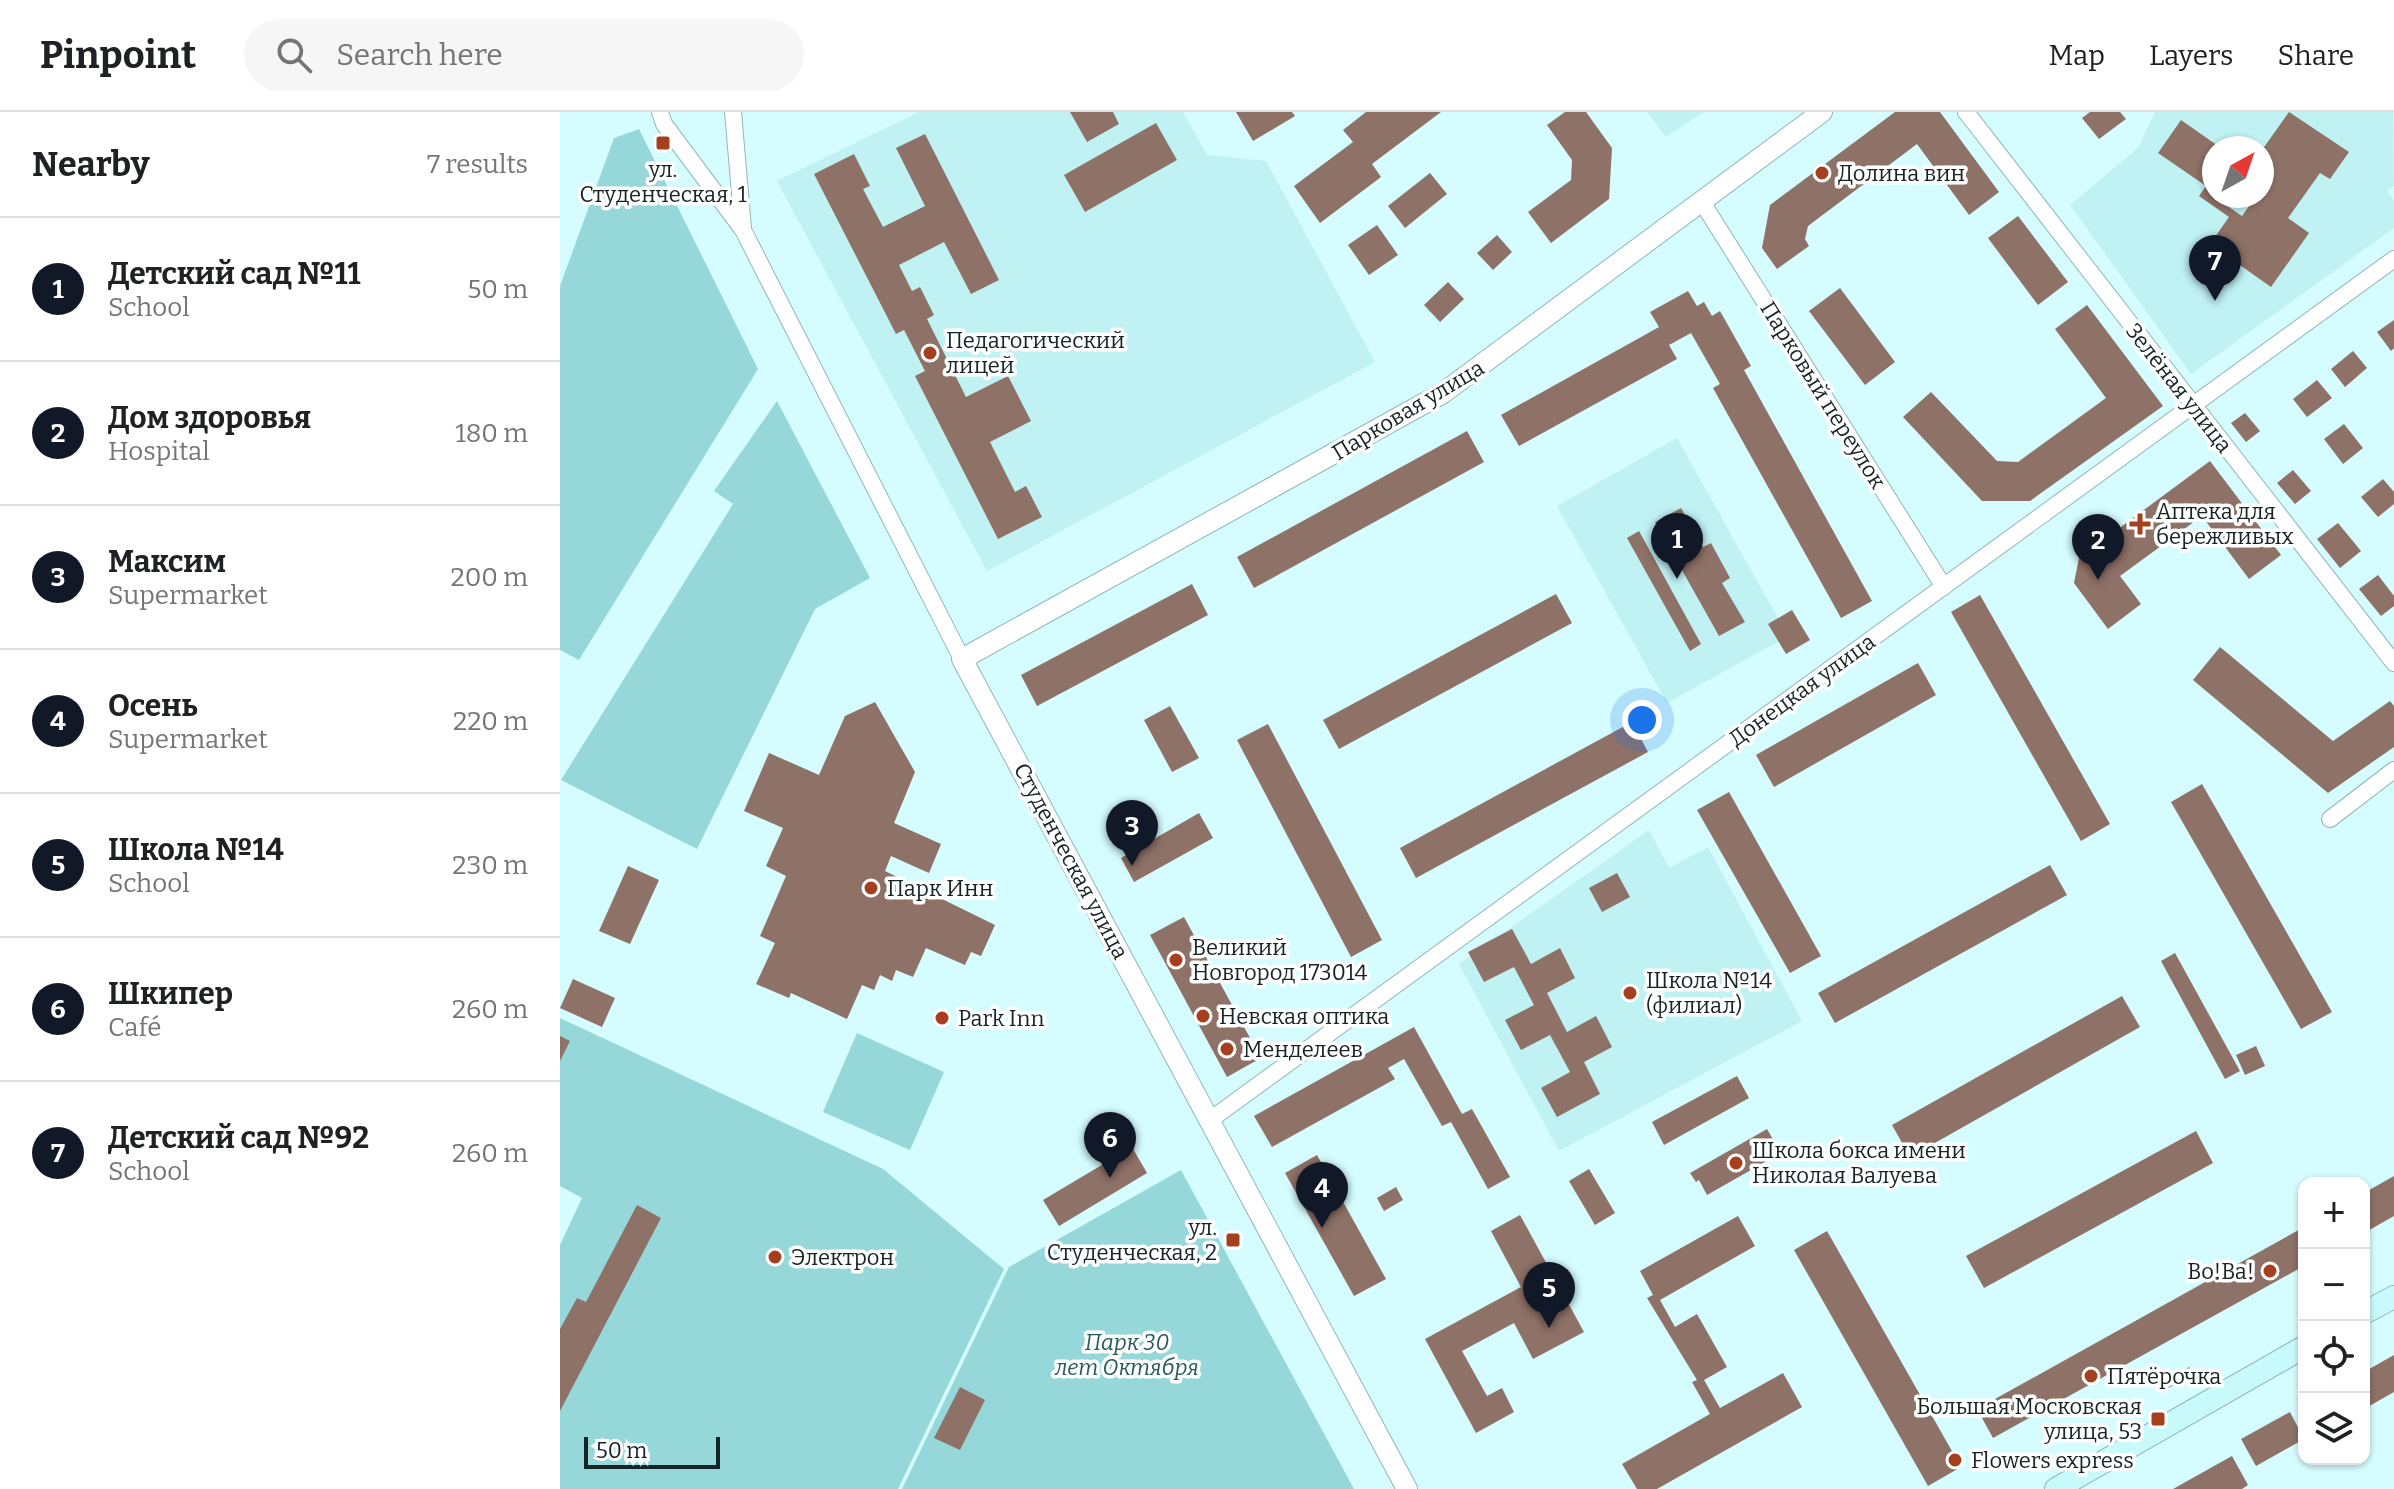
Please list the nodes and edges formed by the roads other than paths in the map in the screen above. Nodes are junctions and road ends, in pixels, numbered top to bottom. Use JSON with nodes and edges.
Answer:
{"nodes":[{"id":1,"x":660,"y":112,"type":"edge"},
{"id":2,"x":733,"y":112,"type":"edge"},
{"id":3,"x":1822,"y":112,"type":"edge"},
{"id":4,"x":1966,"y":112,"type":"edge"},
{"id":5,"x":1702,"y":202,"type":"junction"},
{"id":6,"x":743,"y":230,"type":"junction"},
{"id":7,"x":2394,"y":259,"type":"edge"},
{"id":8,"x":2194,"y":406,"type":"junction"},
{"id":9,"x":1944,"y":587,"type":"junction"},
{"id":10,"x":962,"y":659,"type":"junction"},
{"id":11,"x":2394,"y":663,"type":"edge"},
{"id":12,"x":2394,"y":770,"type":"edge"},
{"id":13,"x":2330,"y":819,"type":"dead end"},
{"id":14,"x":1210,"y":1120,"type":"junction"},
{"id":15,"x":2394,"y":1297,"type":"edge"},
{"id":16,"x":2370,"y":1310,"type":"edge"},
{"id":17,"x":2298,"y":1350,"type":"edge"},
{"id":18,"x":1407,"y":1489,"type":"edge"},
{"id":19,"x":2056,"y":1489,"type":"edge"}],
"edges":[{"from":1,"to":6,"type":"street","name":"Студенческая улица"},
{"from":2,"to":6,"type":"street","name":"Студенческая улица"},
{"from":3,"to":5,"type":"street","name":"Парковая улица"},
{"from":4,"to":8,"type":"street","name":"Зелёная улица"},
{"from":5,"to":9,"type":"street","name":"Парковый переулок"},
{"from":5,"to":10,"type":"street","name":"Парковая улица"},
{"from":6,"to":10,"type":"street","name":"Студенческая улица"},
{"from":7,"to":8,"type":"street","name":"Донецкая улица"},
{"from":8,"to":9,"type":"street","name":"Донецкая улица"},
{"from":8,"to":11,"type":"street","name":"Зелёная улица"},
{"from":9,"to":14,"type":"street","name":"Донецкая улица"},
{"from":10,"to":14,"type":"street","name":"Студенческая улица"},
{"from":12,"to":13,"type":"street"},
{"from":14,"to":18,"type":"street","name":"Студенческая улица"},
{"from":15,"to":16,"type":"main road"},
{"from":17,"to":19,"type":"main road"}]}
